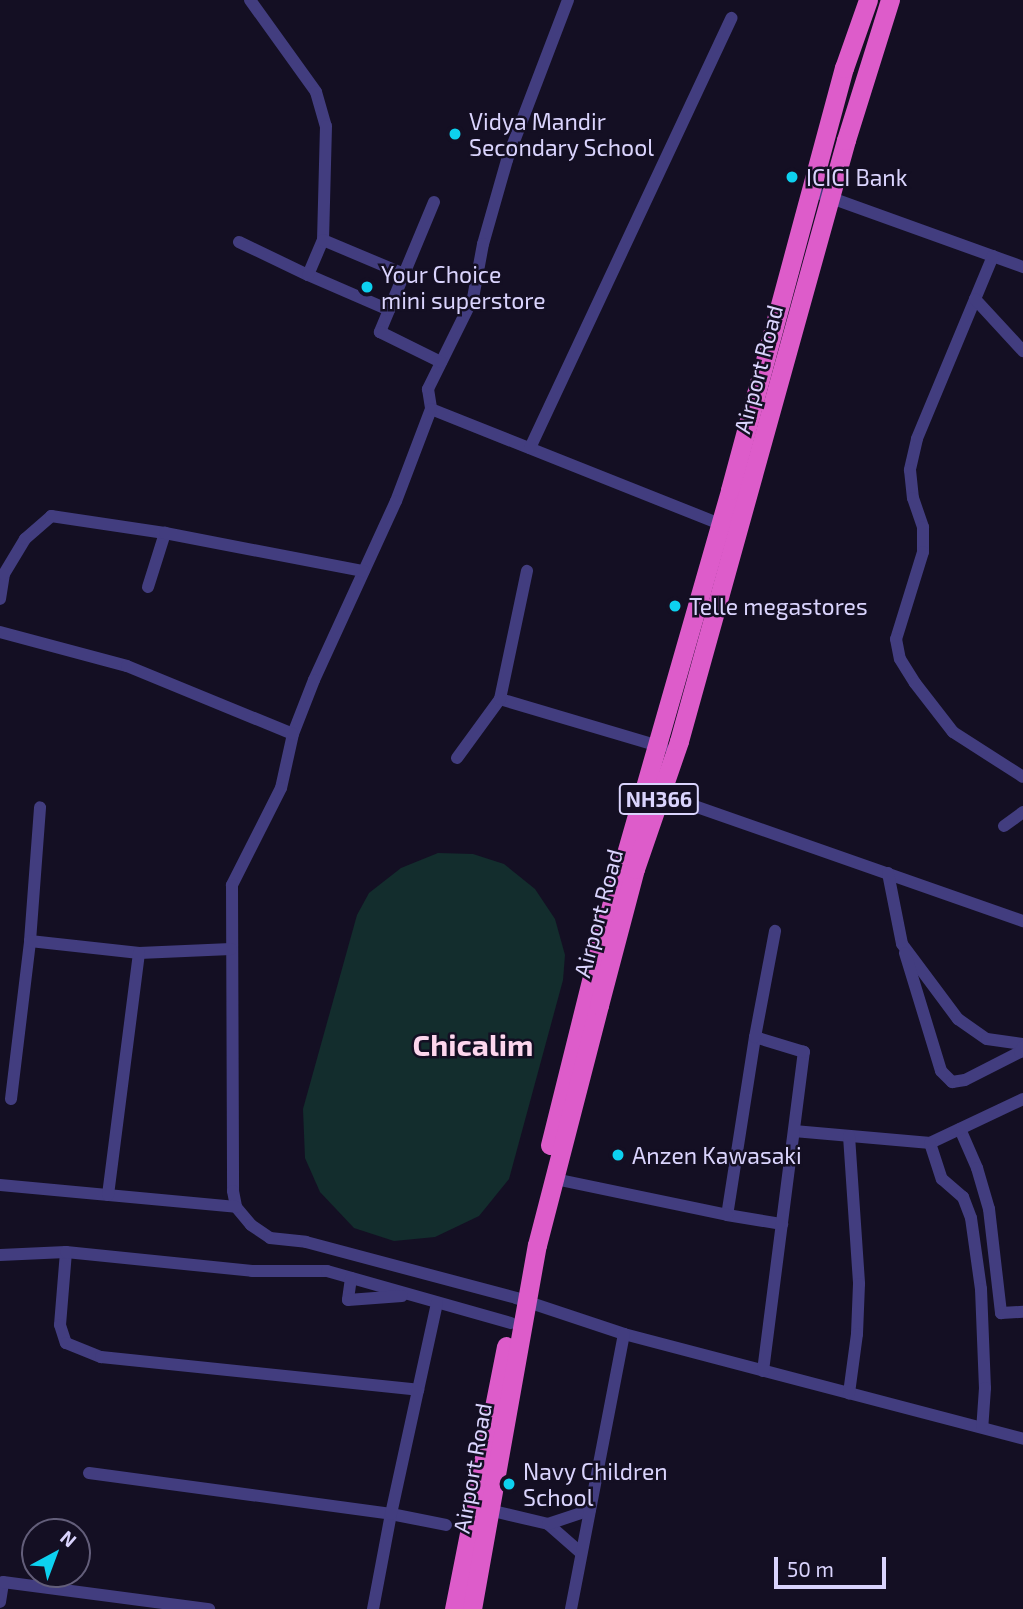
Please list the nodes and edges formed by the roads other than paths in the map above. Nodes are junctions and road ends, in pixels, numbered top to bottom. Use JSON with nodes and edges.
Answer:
{"nodes":[{"id":1,"x":250,"y":0,"type":"edge"},
{"id":2,"x":568,"y":0,"type":"edge"},
{"id":3,"x":868,"y":0,"type":"edge"},
{"id":4,"x":890,"y":0,"type":"edge"},
{"id":5,"x":731,"y":18,"type":"dead end"},
{"id":6,"x":810,"y":190,"type":"junction"},
{"id":7,"x":829,"y":197,"type":"junction"},
{"id":8,"x":434,"y":202,"type":"dead end"},
{"id":9,"x":323,"y":240,"type":"junction"},
{"id":10,"x":239,"y":242,"type":"dead end"},
{"id":11,"x":993,"y":256,"type":"junction"},
{"id":12,"x":1023,"y":267,"type":"edge"},
{"id":13,"x":404,"y":274,"type":"junction"},
{"id":14,"x":308,"y":275,"type":"junction"},
{"id":15,"x":975,"y":299,"type":"junction"},
{"id":16,"x":389,"y":310,"type":"junction"},
{"id":17,"x":1023,"y":351,"type":"edge"},
{"id":18,"x":441,"y":362,"type":"junction"},
{"id":19,"x":431,"y":409,"type":"junction"},
{"id":20,"x":530,"y":448,"type":"junction"},
{"id":21,"x":720,"y":524,"type":"junction"},
{"id":22,"x":165,"y":534,"type":"junction"},
{"id":23,"x":363,"y":571,"type":"junction"},
{"id":24,"x":527,"y":571,"type":"dead end"},
{"id":25,"x":2,"y":573,"type":"edge"},
{"id":26,"x":148,"y":587,"type":"dead end"},
{"id":27,"x":0,"y":599,"type":"edge"},
{"id":28,"x":0,"y":632,"type":"edge"},
{"id":29,"x":500,"y":699,"type":"junction"},
{"id":30,"x":293,"y":734,"type":"junction"},
{"id":31,"x":666,"y":749,"type":"junction"},
{"id":32,"x":457,"y":758,"type":"dead end"},
{"id":33,"x":1023,"y":777,"type":"edge"},
{"id":34,"x":660,"y":794,"type":"junction"},
{"id":35,"x":40,"y":807,"type":"dead end"},
{"id":36,"x":1023,"y":811,"type":"edge"},
{"id":37,"x":1004,"y":826,"type":"dead end"},
{"id":38,"x":888,"y":873,"type":"junction"},
{"id":39,"x":1023,"y":921,"type":"edge"},
{"id":40,"x":775,"y":932,"type":"dead end"},
{"id":41,"x":30,"y":941,"type":"junction"},
{"id":42,"x":902,"y":944,"type":"junction"},
{"id":43,"x":231,"y":948,"type":"junction"},
{"id":44,"x":139,"y":953,"type":"junction"},
{"id":45,"x":755,"y":1037,"type":"junction"},
{"id":46,"x":1023,"y":1046,"type":"edge"},
{"id":47,"x":11,"y":1099,"type":"dead end"},
{"id":48,"x":1023,"y":1099,"type":"edge"},
{"id":49,"x":960,"y":1129,"type":"junction"},
{"id":50,"x":794,"y":1131,"type":"junction"},
{"id":51,"x":849,"y":1136,"type":"junction"},
{"id":52,"x":930,"y":1143,"type":"junction"},
{"id":53,"x":555,"y":1179,"type":"junction"},
{"id":54,"x":0,"y":1185,"type":"edge"},
{"id":55,"x":108,"y":1195,"type":"junction"},
{"id":56,"x":236,"y":1207,"type":"junction"},
{"id":57,"x":727,"y":1214,"type":"junction"},
{"id":58,"x":782,"y":1224,"type":"junction"},
{"id":59,"x":66,"y":1252,"type":"junction"},
{"id":60,"x":0,"y":1255,"type":"edge"},
{"id":61,"x":351,"y":1278,"type":"junction"},
{"id":62,"x":410,"y":1295,"type":"junction"},
{"id":63,"x":521,"y":1300,"type":"junction"},
{"id":64,"x":438,"y":1303,"type":"junction"},
{"id":65,"x":1023,"y":1312,"type":"edge"},
{"id":66,"x":511,"y":1323,"type":"junction"},
{"id":67,"x":624,"y":1334,"type":"junction"},
{"id":68,"x":763,"y":1371,"type":"junction"},
{"id":69,"x":418,"y":1390,"type":"junction"},
{"id":70,"x":849,"y":1393,"type":"junction"},
{"id":71,"x":982,"y":1427,"type":"junction"},
{"id":72,"x":1023,"y":1439,"type":"edge"},
{"id":73,"x":89,"y":1473,"type":"dead end"},
{"id":74,"x":489,"y":1510,"type":"junction"},
{"id":75,"x":590,"y":1510,"type":"junction"},
{"id":76,"x":391,"y":1514,"type":"junction"},
{"id":77,"x":548,"y":1524,"type":"junction"},
{"id":78,"x":446,"y":1525,"type":"dead end"},
{"id":79,"x":581,"y":1553,"type":"junction"},
{"id":80,"x":0,"y":1602,"type":"edge"},
{"id":81,"x":209,"y":1609,"type":"edge"},
{"id":82,"x":373,"y":1609,"type":"edge"},
{"id":83,"x":454,"y":1609,"type":"edge"},
{"id":84,"x":472,"y":1609,"type":"edge"},
{"id":85,"x":571,"y":1609,"type":"edge"}],
"edges":[{"from":1,"to":9,"type":"street"},
{"from":2,"to":18,"type":"street"},
{"from":3,"to":6,"type":"highway","name":"Airport Road","number":"NH366"},
{"from":4,"to":7,"type":"highway","name":"Airport Road","number":"NH366"},
{"from":5,"to":20,"type":"street"},
{"from":6,"to":7,"type":"street"},
{"from":6,"to":21,"type":"highway","name":"Airport Road","number":"NH366"},
{"from":7,"to":11,"type":"street"},
{"from":7,"to":31,"type":"highway","name":"Airport Road","number":"NH366"},
{"from":8,"to":13,"type":"street"},
{"from":9,"to":13,"type":"street"},
{"from":9,"to":14,"type":"street"},
{"from":10,"to":14,"type":"street"},
{"from":11,"to":12,"type":"street"},
{"from":11,"to":15,"type":"street"},
{"from":13,"to":16,"type":"street"},
{"from":14,"to":16,"type":"street"},
{"from":15,"to":17,"type":"street"},
{"from":15,"to":33,"type":"street"},
{"from":16,"to":18,"type":"street"},
{"from":18,"to":19,"type":"street"},
{"from":19,"to":20,"type":"street"},
{"from":19,"to":23,"type":"street"},
{"from":20,"to":21,"type":"street"},
{"from":21,"to":31,"type":"highway","name":"Airport Road","number":"NH366"},
{"from":22,"to":23,"type":"street"},
{"from":22,"to":25,"type":"street"},
{"from":22,"to":26,"type":"street"},
{"from":23,"to":30,"type":"street"},
{"from":24,"to":29,"type":"street"},
{"from":25,"to":27,"type":"street"},
{"from":28,"to":30,"type":"street"},
{"from":29,"to":31,"type":"street"},
{"from":29,"to":32,"type":"street"},
{"from":30,"to":43,"type":"street"},
{"from":31,"to":34,"type":"highway","name":"Airport Road","number":"NH366"},
{"from":31,"to":63,"type":"highway","name":"Airport Road","number":"NH366"},
{"from":34,"to":38,"type":"street"},
{"from":34,"to":53,"type":"highway","name":"Airport Road","number":"NH366"},
{"from":35,"to":41,"type":"street"},
{"from":36,"to":37,"type":"street"},
{"from":38,"to":39,"type":"street"},
{"from":38,"to":42,"type":"street"},
{"from":40,"to":45,"type":"street"},
{"from":41,"to":44,"type":"street"},
{"from":41,"to":47,"type":"street"},
{"from":42,"to":46,"type":"street"},
{"from":42,"to":46,"type":"street"},
{"from":43,"to":44,"type":"street"},
{"from":43,"to":56,"type":"street"},
{"from":44,"to":55,"type":"street"},
{"from":45,"to":50,"type":"street"},
{"from":45,"to":57,"type":"street"},
{"from":48,"to":49,"type":"street"},
{"from":49,"to":52,"type":"street"},
{"from":49,"to":65,"type":"street"},
{"from":50,"to":51,"type":"street"},
{"from":50,"to":58,"type":"street"},
{"from":51,"to":52,"type":"street"},
{"from":51,"to":70,"type":"street"},
{"from":52,"to":71,"type":"street"},
{"from":53,"to":57,"type":"street"},
{"from":53,"to":63,"type":"highway","name":"Airport Road","number":"NH366"},
{"from":54,"to":55,"type":"street"},
{"from":55,"to":56,"type":"street"},
{"from":56,"to":63,"type":"street"},
{"from":57,"to":58,"type":"street"},
{"from":58,"to":68,"type":"street"},
{"from":59,"to":60,"type":"street"},
{"from":59,"to":61,"type":"street"},
{"from":59,"to":69,"type":"street"},
{"from":61,"to":62,"type":"street"},
{"from":61,"to":62,"type":"street"},
{"from":62,"to":64,"type":"street"},
{"from":63,"to":66,"type":"highway","name":"Airport Road","number":"NH366"},
{"from":63,"to":67,"type":"street"},
{"from":63,"to":74,"type":"highway","name":"Airport Road","number":"NH366"},
{"from":64,"to":66,"type":"street"},
{"from":64,"to":69,"type":"street"},
{"from":66,"to":83,"type":"highway","name":"Airport Road","number":"NH366"},
{"from":67,"to":68,"type":"street"},
{"from":67,"to":75,"type":"street"},
{"from":68,"to":70,"type":"street"},
{"from":69,"to":76,"type":"street"},
{"from":70,"to":71,"type":"street"},
{"from":71,"to":72,"type":"street"},
{"from":73,"to":76,"type":"street"},
{"from":74,"to":77,"type":"street"},
{"from":74,"to":84,"type":"highway","name":"Airport Road","number":"NH366"},
{"from":75,"to":77,"type":"street"},
{"from":75,"to":79,"type":"street"},
{"from":76,"to":78,"type":"street"},
{"from":76,"to":82,"type":"street"},
{"from":77,"to":79,"type":"street"},
{"from":79,"to":85,"type":"street"},
{"from":80,"to":81,"type":"street"}]}
